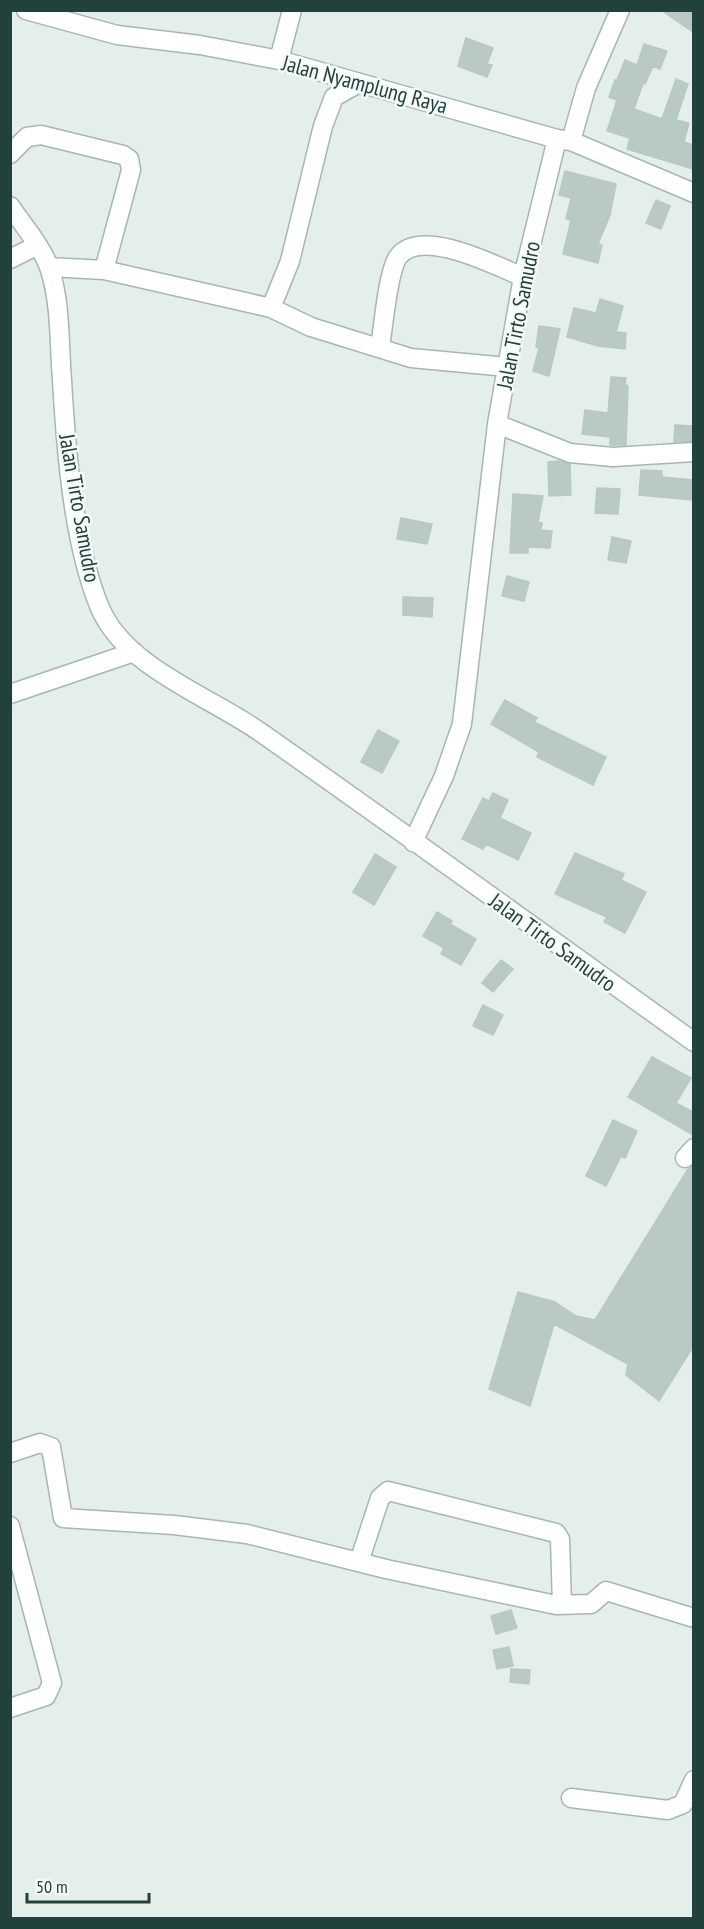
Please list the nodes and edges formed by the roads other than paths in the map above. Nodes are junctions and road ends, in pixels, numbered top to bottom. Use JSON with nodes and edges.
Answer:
{"nodes":[{"id":1,"x":26,"y":10,"type":"edge"},
{"id":2,"x":292,"y":10,"type":"edge"},
{"id":3,"x":620,"y":10,"type":"edge"},
{"id":4,"x":279,"y":60,"type":"junction"},
{"id":5,"x":327,"y":74,"type":"junction"},
{"id":6,"x":359,"y":83,"type":"junction"},
{"id":7,"x":334,"y":97,"type":"junction"},
{"id":8,"x":564,"y":140,"type":"junction"},
{"id":9,"x":10,"y":154,"type":"edge"},
{"id":10,"x":693,"y":193,"type":"edge"},
{"id":11,"x":10,"y":206,"type":"edge"},
{"id":12,"x":36,"y":246,"type":"junction"},
{"id":13,"x":10,"y":259,"type":"edge"},
{"id":14,"x":49,"y":267,"type":"junction"},
{"id":15,"x":104,"y":270,"type":"junction"},
{"id":16,"x":523,"y":277,"type":"junction"},
{"id":17,"x":271,"y":308,"type":"junction"},
{"id":18,"x":380,"y":348,"type":"junction"},
{"id":19,"x":507,"y":367,"type":"junction"},
{"id":20,"x":497,"y":424,"type":"junction"},
{"id":21,"x":693,"y":452,"type":"edge"},
{"id":22,"x":134,"y":652,"type":"junction"},
{"id":23,"x":10,"y":694,"type":"edge"},
{"id":24,"x":413,"y":842,"type":"junction"},
{"id":25,"x":693,"y":1042,"type":"edge"},
{"id":26,"x":10,"y":1453,"type":"edge"},
{"id":27,"x":11,"y":1531,"type":"edge"},
{"id":28,"x":359,"y":1562,"type":"junction"},
{"id":29,"x":562,"y":1605,"type":"junction"},
{"id":30,"x":693,"y":1618,"type":"edge"},
{"id":31,"x":10,"y":1708,"type":"edge"},
{"id":32,"x":693,"y":1780,"type":"edge"},
{"id":33,"x":571,"y":1798,"type":"dead end"}],
"edges":[{"from":1,"to":4,"type":"street","name":"Jalan Nyamplung Raya"},
{"from":2,"to":4,"type":"street"},
{"from":3,"to":8,"type":"street","name":"Jalan Tirto Samudro"},
{"from":4,"to":5,"type":"street","name":"Jalan Nyamplung Raya"},
{"from":5,"to":6,"type":"street","name":"Jalan Nyamplung Raya"},
{"from":5,"to":7,"type":"street"},
{"from":6,"to":7,"type":"street"},
{"from":6,"to":8,"type":"street","name":"Jalan Nyamplung Raya"},
{"from":7,"to":17,"type":"street"},
{"from":8,"to":10,"type":"street","name":"Jalan Nyamplung Raya"},
{"from":8,"to":16,"type":"street","name":"Jalan Tirto Samudro"},
{"from":9,"to":15,"type":"street"},
{"from":11,"to":12,"type":"street","name":"Jalan Tirto Samudro"},
{"from":12,"to":13,"type":"street"},
{"from":12,"to":14,"type":"street","name":"Jalan Tirto Samudro"},
{"from":14,"to":15,"type":"street"},
{"from":14,"to":22,"type":"street","name":"Jalan Tirto Samudro"},
{"from":15,"to":17,"type":"street"},
{"from":16,"to":18,"type":"street"},
{"from":16,"to":19,"type":"street","name":"Jalan Tirto Samudro"},
{"from":17,"to":18,"type":"street"},
{"from":18,"to":19,"type":"street"},
{"from":19,"to":20,"type":"street","name":"Jalan Tirto Samudro"},
{"from":20,"to":21,"type":"street"},
{"from":20,"to":24,"type":"street","name":"Jalan Tirto Samudro"},
{"from":22,"to":23,"type":"street"},
{"from":22,"to":24,"type":"street","name":"Jalan Tirto Samudro"},
{"from":24,"to":25,"type":"street","name":"Jalan Tirto Samudro"},
{"from":26,"to":28,"type":"street"},
{"from":27,"to":31,"type":"street"},
{"from":28,"to":29,"type":"street"},
{"from":28,"to":29,"type":"street"},
{"from":29,"to":30,"type":"street"},
{"from":32,"to":33,"type":"street"}]}
